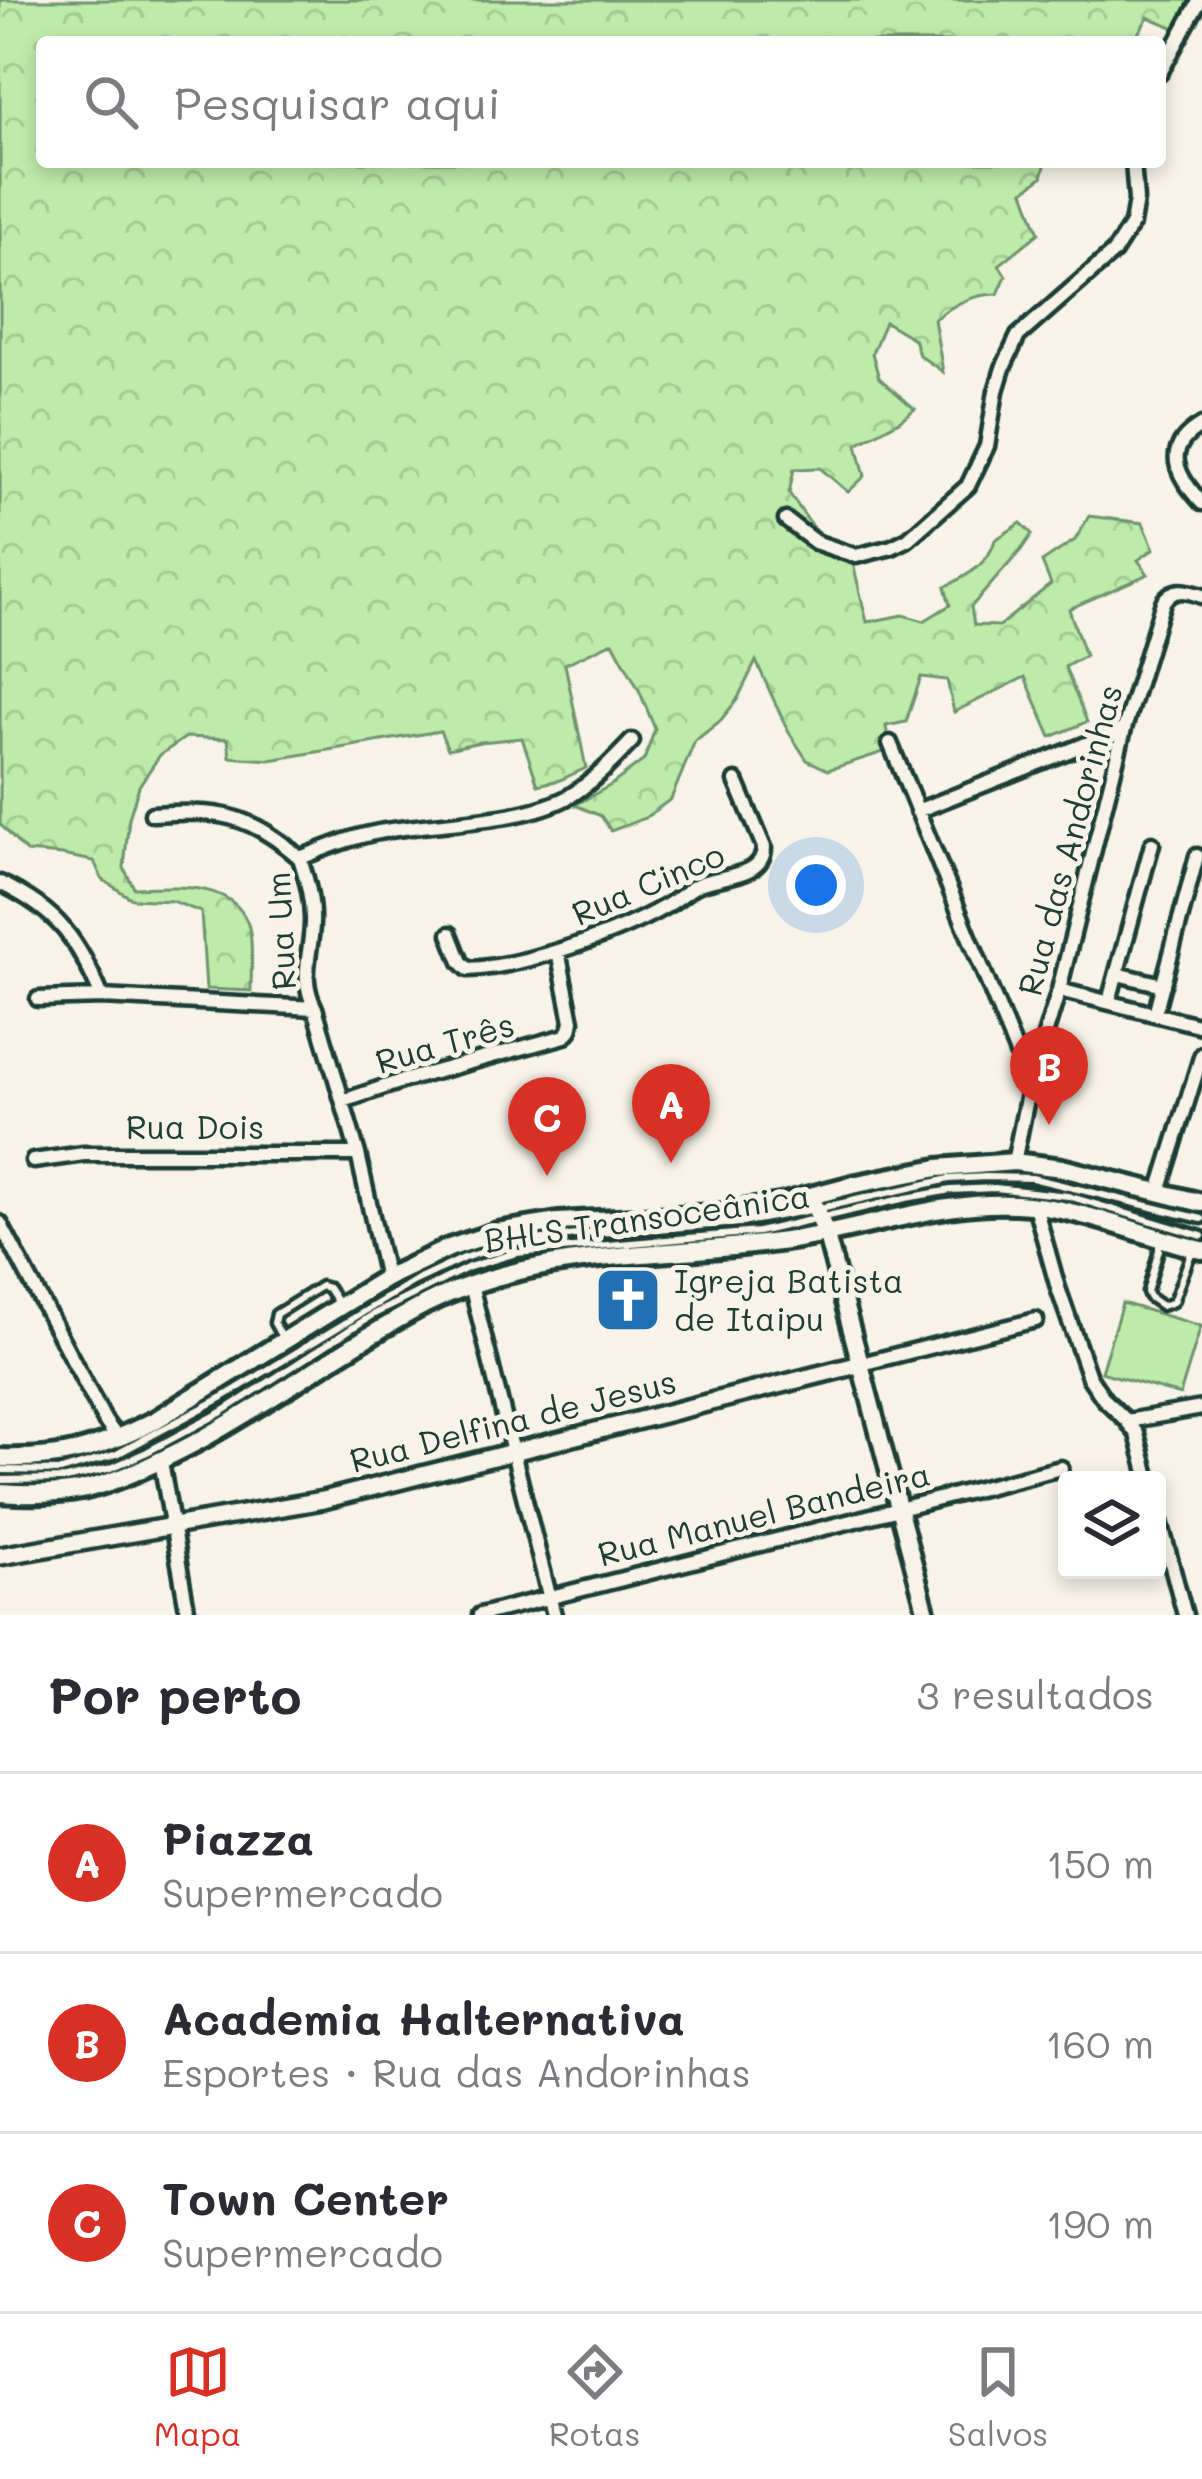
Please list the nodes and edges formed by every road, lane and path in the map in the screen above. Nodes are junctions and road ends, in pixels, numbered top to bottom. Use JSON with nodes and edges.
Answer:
{"nodes":[{"id":1,"x":1200,"y":0,"type":"edge"},
{"id":2,"x":1166,"y":62,"type":"edge"},
{"id":3,"x":1133,"y":168,"type":"edge"},
{"id":4,"x":1202,"y":424,"type":"edge"},
{"id":5,"x":1202,"y":502,"type":"edge"},
{"id":6,"x":786,"y":520,"type":"dead end"},
{"id":7,"x":1202,"y":596,"type":"edge"},
{"id":8,"x":1124,"y":729,"type":"junction"},
{"id":9,"x":632,"y":741,"type":"dead end"},
{"id":10,"x":890,"y":743,"type":"dead end"},
{"id":11,"x":736,"y":781,"type":"dead end"},
{"id":12,"x":917,"y":811,"type":"junction"},
{"id":13,"x":152,"y":814,"type":"dead end"},
{"id":14,"x":1152,"y":844,"type":"dead end"},
{"id":15,"x":1197,"y":856,"type":"dead end"},
{"id":16,"x":300,"y":859,"type":"junction"},
{"id":17,"x":0,"y":883,"type":"edge"},
{"id":18,"x":450,"y":934,"type":"dead end"},
{"id":19,"x":558,"y":952,"type":"junction"},
{"id":20,"x":1117,"y":974,"type":"junction"},
{"id":21,"x":1140,"y":979,"type":"junction"},
{"id":22,"x":1162,"y":985,"type":"junction"},
{"id":23,"x":1059,"y":990,"type":"junction"},
{"id":24,"x":1111,"y":994,"type":"dead end"},
{"id":25,"x":102,"y":998,"type":"junction"},
{"id":26,"x":38,"y":999,"type":"dead end"},
{"id":27,"x":1157,"y":1006,"type":"dead end"},
{"id":28,"x":315,"y":1008,"type":"junction"},
{"id":29,"x":1132,"y":1008,"type":"junction"},
{"id":30,"x":1202,"y":1026,"type":"edge"},
{"id":31,"x":561,"y":1039,"type":"joint"},
{"id":32,"x":1201,"y":1061,"type":"edge"},
{"id":33,"x":1030,"y":1084,"type":"junction"},
{"id":34,"x":344,"y":1101,"type":"junction"},
{"id":35,"x":358,"y":1154,"type":"junction"},
{"id":36,"x":33,"y":1161,"type":"dead end"},
{"id":37,"x":1014,"y":1162,"type":"junction"},
{"id":38,"x":1159,"y":1192,"type":"junction"},
{"id":39,"x":1202,"y":1203,"type":"edge"},
{"id":40,"x":1034,"y":1206,"type":"junction"},
{"id":41,"x":1059,"y":1211,"type":"junction"},
{"id":42,"x":817,"y":1215,"type":"junction"},
{"id":43,"x":1202,"y":1219,"type":"edge"},
{"id":44,"x":0,"y":1222,"type":"edge"},
{"id":45,"x":1158,"y":1236,"type":"junction"},
{"id":46,"x":1043,"y":1241,"type":"junction"},
{"id":47,"x":1200,"y":1245,"type":"edge"},
{"id":48,"x":386,"y":1278,"type":"junction"},
{"id":49,"x":470,"y":1285,"type":"junction"},
{"id":50,"x":340,"y":1306,"type":"junction"},
{"id":51,"x":1036,"y":1320,"type":"dead end"},
{"id":52,"x":284,"y":1341,"type":"junction"},
{"id":53,"x":861,"y":1364,"type":"junction"},
{"id":54,"x":1202,"y":1408,"type":"edge"},
{"id":55,"x":1127,"y":1421,"type":"junction"},
{"id":56,"x":118,"y":1439,"type":"junction"},
{"id":57,"x":512,"y":1450,"type":"junction"},
{"id":58,"x":0,"y":1458,"type":"edge"},
{"id":59,"x":161,"y":1460,"type":"junction"},
{"id":60,"x":1061,"y":1468,"type":"dead end"},
{"id":61,"x":0,"y":1470,"type":"edge"},
{"id":62,"x":1147,"y":1471,"type":"edge"},
{"id":63,"x":0,"y":1480,"type":"edge"},
{"id":64,"x":0,"y":1493,"type":"edge"},
{"id":65,"x":899,"y":1507,"type":"junction"},
{"id":66,"x":172,"y":1526,"type":"junction"},
{"id":67,"x":1166,"y":1544,"type":"edge"},
{"id":68,"x":0,"y":1556,"type":"edge"},
{"id":69,"x":549,"y":1596,"type":"junction"},
{"id":70,"x":188,"y":1615,"type":"edge"},
{"id":71,"x":480,"y":1615,"type":"edge"},
{"id":72,"x":554,"y":1615,"type":"edge"},
{"id":73,"x":927,"y":1615,"type":"edge"},
{"id":74,"x":1185,"y":1615,"type":"edge"}],
"edges":[{"from":1,"to":2,"type":"street"},
{"from":3,"to":6,"type":"street"},
{"from":4,"to":5,"type":"street"},
{"from":7,"to":8,"type":"street","name":"Rua das Andorinhas"},
{"from":8,"to":12,"type":"street"},
{"from":8,"to":23,"type":"street","name":"Rua das Andorinhas"},
{"from":9,"to":16,"type":"street","name":"Rua Um"},
{"from":10,"to":12,"type":"street"},
{"from":11,"to":19,"type":"street","name":"Rua Cinco"},
{"from":12,"to":33,"type":"street"},
{"from":13,"to":16,"type":"street"},
{"from":14,"to":20,"type":"street"},
{"from":15,"to":22,"type":"street"},
{"from":16,"to":28,"type":"street","name":"Rua Um"},
{"from":17,"to":25,"type":"street"},
{"from":18,"to":19,"type":"street"},
{"from":19,"to":31,"type":"street","name":"Rua Cinco"},
{"from":20,"to":21,"type":"street"},
{"from":20,"to":24,"type":"street"},
{"from":21,"to":22,"type":"street"},
{"from":21,"to":29,"type":"lane"},
{"from":22,"to":27,"type":"street"},
{"from":23,"to":29,"type":"street"},
{"from":23,"to":33,"type":"street","name":"Rua das Andorinhas"},
{"from":25,"to":26,"type":"street"},
{"from":25,"to":28,"type":"street"},
{"from":28,"to":34,"type":"street","name":"Rua Um"},
{"from":29,"to":30,"type":"street"},
{"from":31,"to":34,"type":"street","name":"Rua Três"},
{"from":32,"to":38,"type":"street"},
{"from":33,"to":37,"type":"street","name":"Rua das Andorinhas"},
{"from":34,"to":35,"type":"street","name":"Rua Um"},
{"from":35,"to":36,"type":"street","name":"Rua Dois"},
{"from":35,"to":48,"type":"street","name":"Rua Um"},
{"from":37,"to":38,"type":"main road"},
{"from":37,"to":42,"type":"main road"},
{"from":38,"to":39,"type":"main road"},
{"from":40,"to":41,"type":"main road"},
{"from":40,"to":42,"type":"main road"},
{"from":40,"to":46,"type":"street"},
{"from":41,"to":45,"type":"main road"},
{"from":41,"to":46,"type":"street"},
{"from":42,"to":43,"type":"lane","name":"BHLS Transoceânica"},
{"from":42,"to":47,"type":"lane","name":"BHLS Transoceânica"},
{"from":42,"to":48,"type":"main road"},
{"from":42,"to":49,"type":"main road"},
{"from":42,"to":53,"type":"street"},
{"from":42,"to":61,"type":"lane","name":"BHLS Transoceânica"},
{"from":42,"to":63,"type":"lane","name":"BHLS Transoceânica"},
{"from":44,"to":56,"type":"street"},
{"from":45,"to":47,"type":"main road"},
{"from":45,"to":47,"type":"lane"},
{"from":46,"to":55,"type":"street"},
{"from":48,"to":50,"type":"main road"},
{"from":49,"to":57,"type":"street"},
{"from":49,"to":59,"type":"main road"},
{"from":50,"to":52,"type":"main road"},
{"from":50,"to":52,"type":"lane"},
{"from":51,"to":53,"type":"street","name":"Rua Delfina de Jesus"},
{"from":52,"to":56,"type":"main road"},
{"from":53,"to":57,"type":"street","name":"Rua Delfina de Jesus"},
{"from":53,"to":65,"type":"street"},
{"from":54,"to":55,"type":"street"},
{"from":55,"to":62,"type":"street"},
{"from":56,"to":58,"type":"main road"},
{"from":57,"to":66,"type":"street","name":"Rua Delfina de Jesus"},
{"from":57,"to":69,"type":"street"},
{"from":59,"to":64,"type":"main road"},
{"from":59,"to":66,"type":"street"},
{"from":60,"to":65,"type":"street","name":"Rua Manuel Bandeira"},
{"from":65,"to":69,"type":"street","name":"Rua Manuel Bandeira"},
{"from":65,"to":73,"type":"street"},
{"from":66,"to":68,"type":"street","name":"Rua Delfina de Jesus"},
{"from":66,"to":70,"type":"street"},
{"from":67,"to":74,"type":"street"},
{"from":69,"to":71,"type":"street","name":"Rua Manuel Bandeira"},
{"from":69,"to":72,"type":"street"}]}
